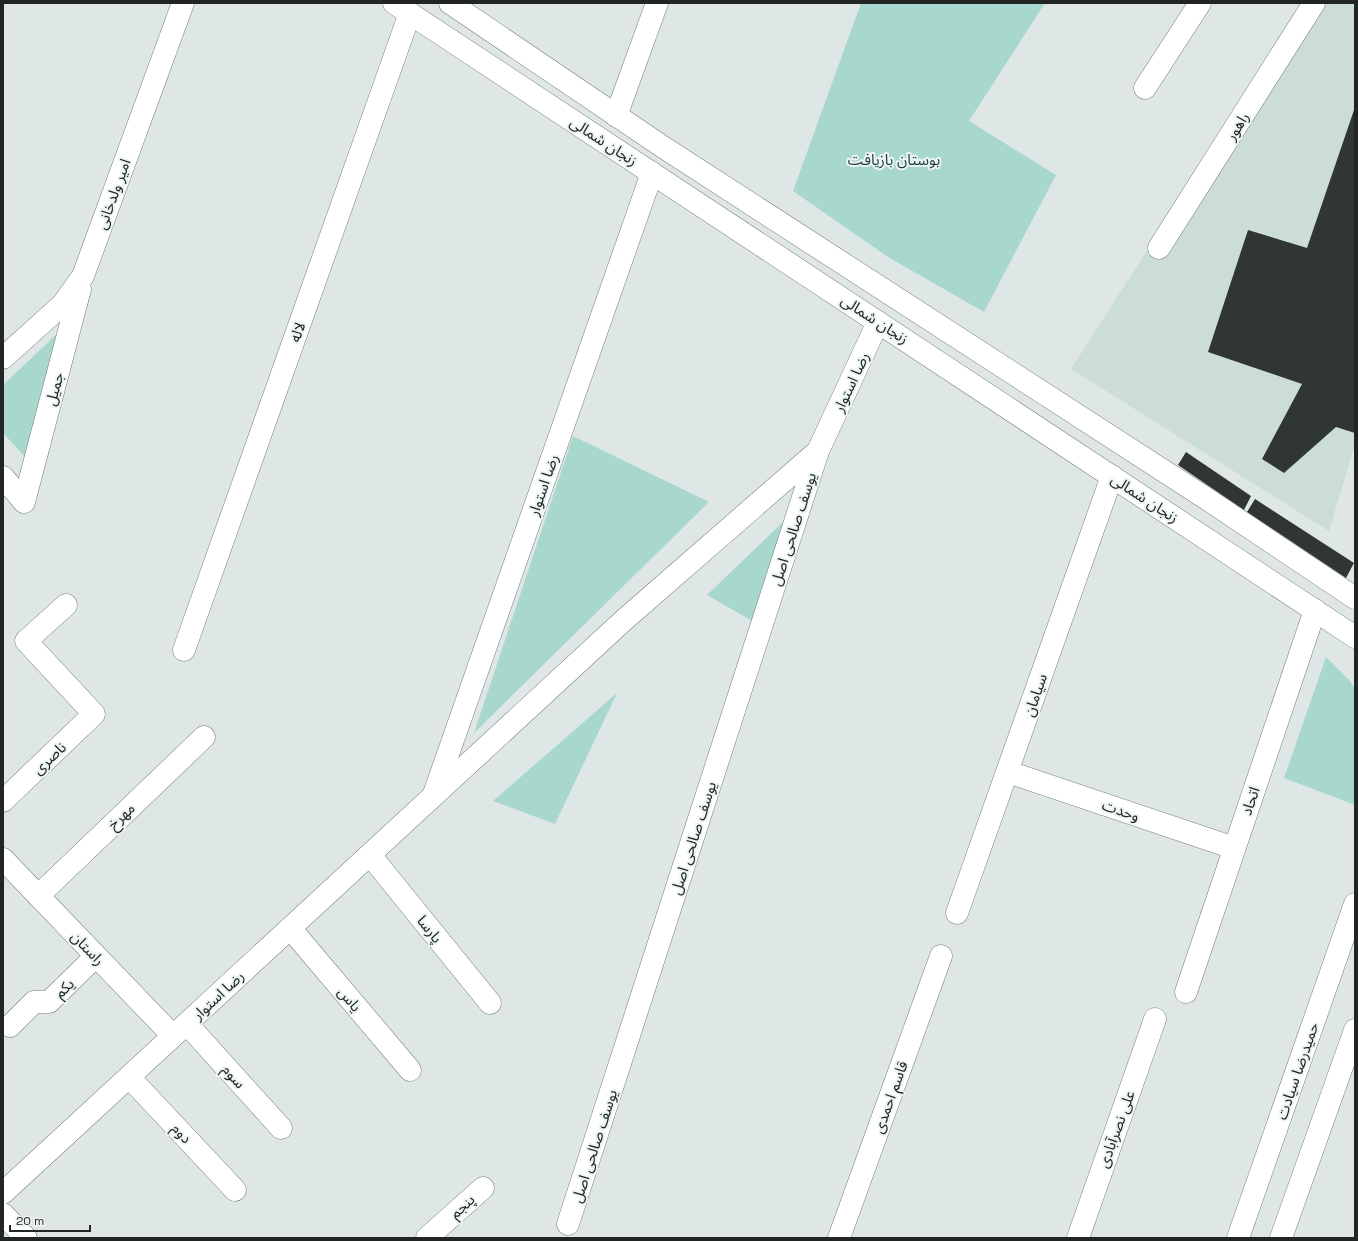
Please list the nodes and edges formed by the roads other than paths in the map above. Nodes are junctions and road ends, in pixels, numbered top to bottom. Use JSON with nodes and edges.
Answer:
{"nodes":[{"id":1,"x":183,"y":3,"type":"edge"},
{"id":2,"x":450,"y":3,"type":"edge"},
{"id":3,"x":657,"y":3,"type":"edge"},
{"id":4,"x":1200,"y":3,"type":"edge"},
{"id":5,"x":1314,"y":3,"type":"edge"},
{"id":6,"x":402,"y":8,"type":"edge"},
{"id":7,"x":1145,"y":88,"type":"dead end"},
{"id":8,"x":616,"y":116,"type":"junction"},
{"id":9,"x":605,"y":142,"type":"junction"},
{"id":10,"x":663,"y":147,"type":"junction"},
{"id":11,"x":652,"y":173,"type":"junction"},
{"id":12,"x":1158,"y":248,"type":"dead end"},
{"id":13,"x":83,"y":276,"type":"junction"},
{"id":14,"x":878,"y":322,"type":"junction"},
{"id":15,"x":3,"y":358,"type":"edge"},
{"id":16,"x":818,"y":451,"type":"junction"},
{"id":17,"x":1112,"y":476,"type":"junction"},
{"id":18,"x":3,"y":477,"type":"edge"},
{"id":19,"x":1355,"y":598,"type":"edge"},
{"id":20,"x":66,"y":605,"type":"dead end"},
{"id":21,"x":1315,"y":610,"type":"junction"},
{"id":22,"x":1355,"y":637,"type":"edge"},
{"id":23,"x":184,"y":650,"type":"dead end"},
{"id":24,"x":204,"y":736,"type":"dead end"},
{"id":25,"x":1008,"y":772,"type":"junction"},
{"id":26,"x":433,"y":797,"type":"junction"},
{"id":27,"x":3,"y":801,"type":"edge"},
{"id":28,"x":1234,"y":848,"type":"junction"},
{"id":29,"x":370,"y":855,"type":"junction"},
{"id":30,"x":3,"y":859,"type":"edge"},
{"id":31,"x":38,"y":896,"type":"junction"},
{"id":32,"x":1355,"y":904,"type":"edge"},
{"id":33,"x":957,"y":913,"type":"dead end"},
{"id":34,"x":290,"y":928,"type":"junction"},
{"id":35,"x":96,"y":956,"type":"junction"},
{"id":36,"x":941,"y":956,"type":"dead end"},
{"id":37,"x":1186,"y":992,"type":"dead end"},
{"id":38,"x":490,"y":1003,"type":"dead end"},
{"id":39,"x":1155,"y":1019,"type":"dead end"},
{"id":40,"x":10,"y":1026,"type":"dead end"},
{"id":41,"x":180,"y":1030,"type":"junction"},
{"id":42,"x":1355,"y":1030,"type":"edge"},
{"id":43,"x":410,"y":1070,"type":"dead end"},
{"id":44,"x":129,"y":1076,"type":"junction"},
{"id":45,"x":281,"y":1128,"type":"dead end"},
{"id":46,"x":483,"y":1188,"type":"dead end"},
{"id":47,"x":235,"y":1190,"type":"dead end"},
{"id":48,"x":3,"y":1193,"type":"edge"},
{"id":49,"x":3,"y":1214,"type":"edge"},
{"id":50,"x":568,"y":1224,"type":"dead end"},
{"id":51,"x":440,"y":1234,"type":"edge"},
{"id":52,"x":26,"y":1238,"type":"edge"},
{"id":53,"x":839,"y":1238,"type":"edge"},
{"id":54,"x":1078,"y":1238,"type":"edge"},
{"id":55,"x":1238,"y":1238,"type":"edge"},
{"id":56,"x":1281,"y":1238,"type":"edge"}],
"edges":[{"from":1,"to":13,"type":"street","name":"امیر ولدخانی"},
{"from":2,"to":8,"type":"street","name":"زنجان شمالی"},
{"from":3,"to":8,"type":"street"},
{"from":4,"to":7,"type":"street"},
{"from":5,"to":12,"type":"street","name":"راهور"},
{"from":6,"to":9,"type":"street","name":"زنجان شمالی"},
{"from":6,"to":23,"type":"street","name":"لاله"},
{"from":8,"to":9,"type":"street"},
{"from":8,"to":10,"type":"street","name":"زنجان شمالی"},
{"from":9,"to":11,"type":"street","name":"زنجان شمالی"},
{"from":10,"to":11,"type":"street","name":"رضا استوار"},
{"from":10,"to":19,"type":"street","name":"زنجان شمالی"},
{"from":11,"to":14,"type":"street","name":"زنجان شمالی"},
{"from":11,"to":26,"type":"street","name":"رضا استوار"},
{"from":13,"to":15,"type":"street","name":"امیر ولدخانی"},
{"from":13,"to":18,"type":"street","name":"جمیل"},
{"from":14,"to":16,"type":"street","name":"رضا استوار"},
{"from":14,"to":17,"type":"street","name":"زنجان شمالی"},
{"from":16,"to":26,"type":"street","name":"رضا استوار"},
{"from":16,"to":50,"type":"street","name":"یوسف صالحی اصل"},
{"from":17,"to":21,"type":"street","name":"زنجان شمالی"},
{"from":17,"to":25,"type":"street","name":"سیامان"},
{"from":20,"to":27,"type":"street","name":"ناصری"},
{"from":21,"to":22,"type":"street","name":"زنجان شمالی"},
{"from":21,"to":28,"type":"street","name":"اتحاد"},
{"from":24,"to":31,"type":"street","name":"مهرخ"},
{"from":25,"to":28,"type":"street","name":"وحدت"},
{"from":25,"to":33,"type":"street","name":"سیامان"},
{"from":26,"to":29,"type":"street","name":"رضا استوار"},
{"from":28,"to":37,"type":"street","name":"اتحاد"},
{"from":29,"to":34,"type":"street","name":"رضا استوار"},
{"from":29,"to":38,"type":"street","name":"پارسا"},
{"from":30,"to":31,"type":"street","name":"راستان"},
{"from":31,"to":35,"type":"street","name":"راستان"},
{"from":32,"to":55,"type":"street","name":"حمیدرضا سیادت"},
{"from":34,"to":41,"type":"street","name":"رضا استوار"},
{"from":34,"to":43,"type":"street","name":"یاس"},
{"from":35,"to":40,"type":"street","name":"یکم"},
{"from":35,"to":41,"type":"street","name":"راستان"},
{"from":36,"to":53,"type":"street","name":"قاسم احمدی"},
{"from":39,"to":54,"type":"street","name":"علی نصرآبادی"},
{"from":41,"to":44,"type":"street","name":"رضا استوار"},
{"from":41,"to":45,"type":"street","name":"سوم"},
{"from":42,"to":56,"type":"street"},
{"from":44,"to":47,"type":"street","name":"دوم"},
{"from":44,"to":48,"type":"street","name":"رضا استوار"},
{"from":46,"to":51,"type":"street","name":"پنجم"},
{"from":49,"to":52,"type":"street"}]}
